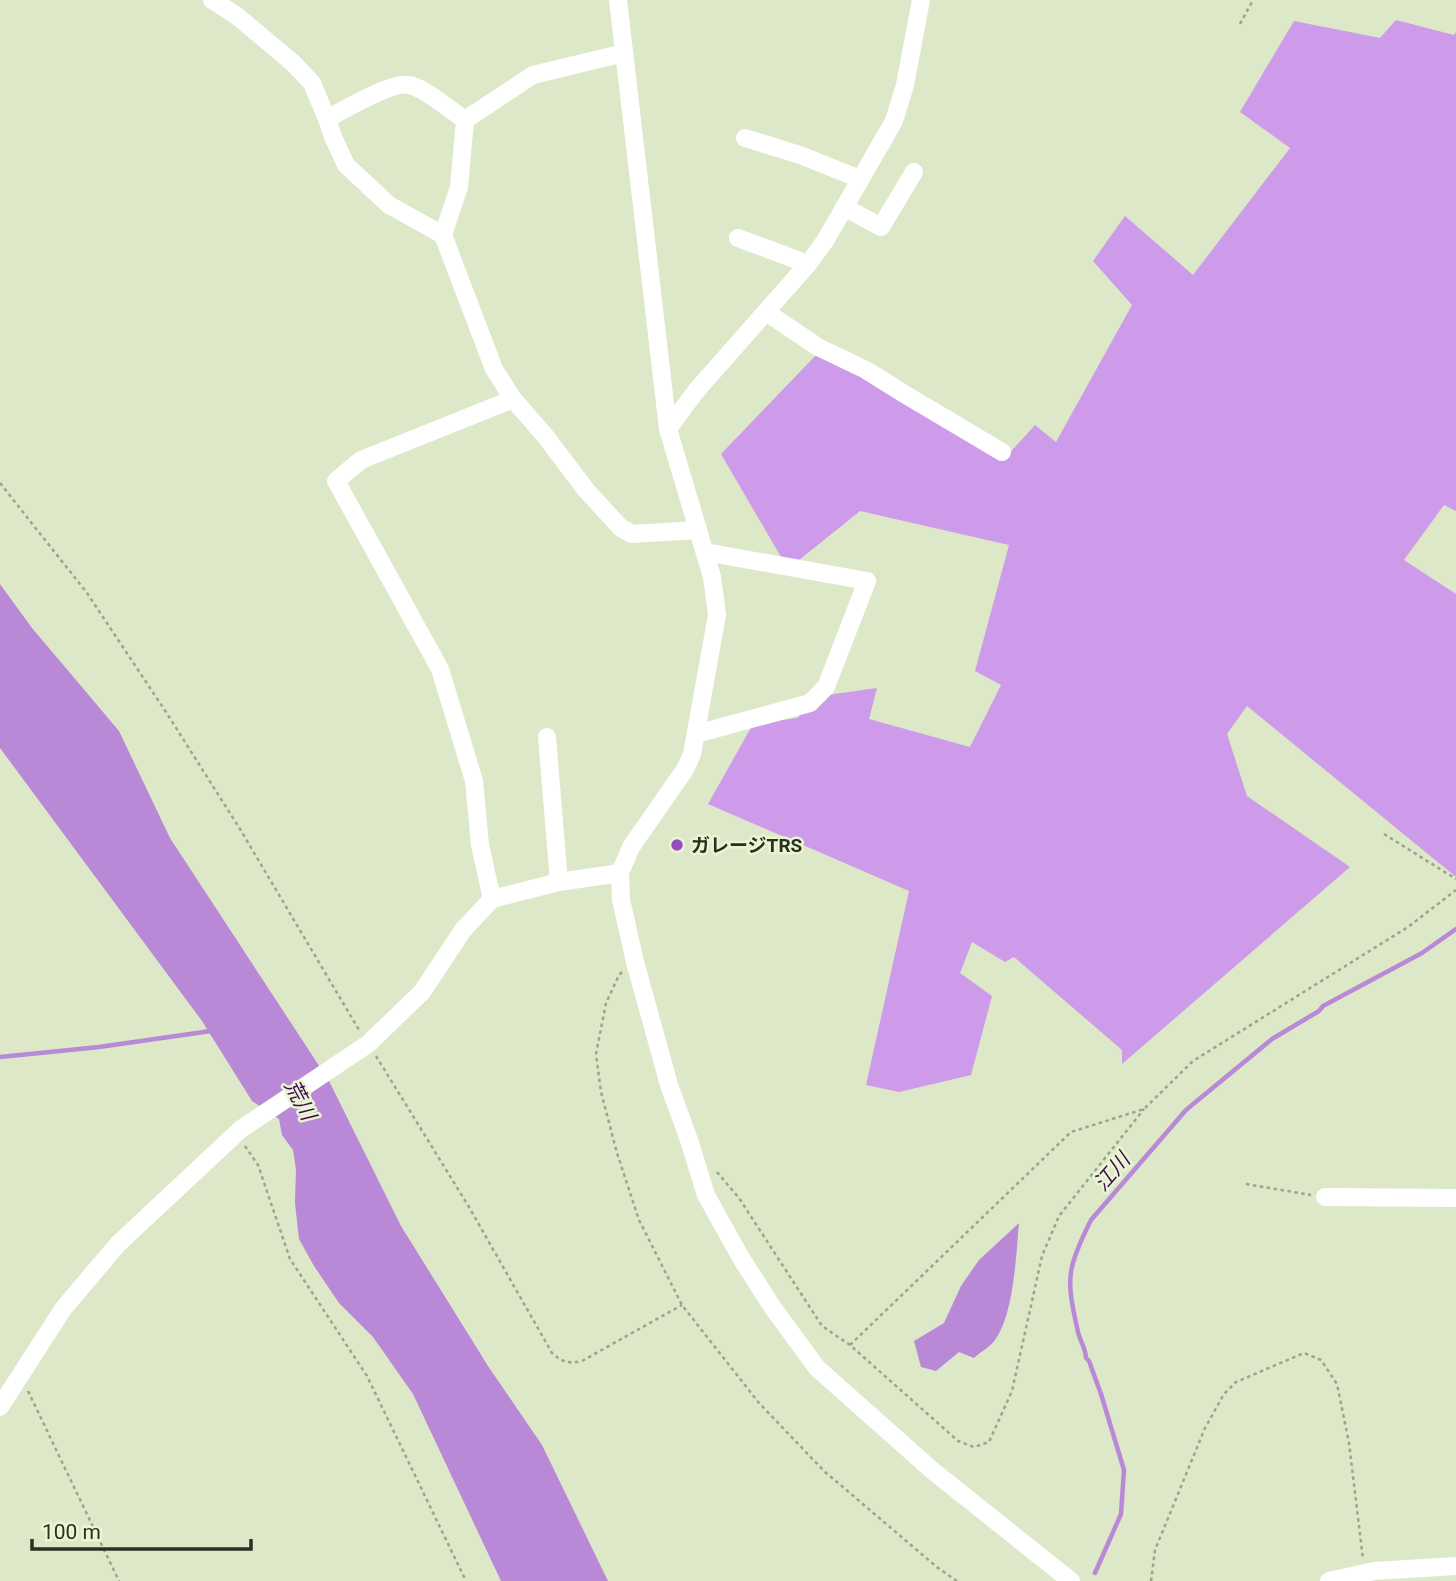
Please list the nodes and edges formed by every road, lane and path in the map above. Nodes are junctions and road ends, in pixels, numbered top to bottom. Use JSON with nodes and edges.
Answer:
{"nodes":[{"id":1,"x":212,"y":0,"type":"edge"},
{"id":2,"x":618,"y":0,"type":"edge"},
{"id":3,"x":921,"y":0,"type":"edge"},
{"id":4,"x":1253,"y":0,"type":"edge"},
{"id":5,"x":1240,"y":24,"type":"dead end"},
{"id":6,"x":624,"y":53,"type":"junction"},
{"id":7,"x":327,"y":119,"type":"junction"},
{"id":8,"x":466,"y":120,"type":"junction"},
{"id":9,"x":745,"y":138,"type":"dead end"},
{"id":10,"x":914,"y":172,"type":"dead end"},
{"id":11,"x":860,"y":179,"type":"junction"},
{"id":12,"x":844,"y":207,"type":"junction"},
{"id":13,"x":443,"y":235,"type":"junction"},
{"id":14,"x":738,"y":238,"type":"dead end"},
{"id":15,"x":808,"y":264,"type":"junction"},
{"id":16,"x":766,"y":312,"type":"junction"},
{"id":17,"x":513,"y":399,"type":"junction"},
{"id":18,"x":668,"y":429,"type":"junction"},
{"id":19,"x":1002,"y":452,"type":"dead end"},
{"id":20,"x":0,"y":483,"type":"edge"},
{"id":21,"x":697,"y":530,"type":"junction"},
{"id":22,"x":705,"y":552,"type":"junction"},
{"id":23,"x":696,"y":734,"type":"junction"},
{"id":24,"x":547,"y":737,"type":"dead end"},
{"id":25,"x":1384,"y":834,"type":"dead end"},
{"id":26,"x":620,"y":873,"type":"junction"},
{"id":27,"x":1456,"y":879,"type":"edge"},
{"id":28,"x":559,"y":883,"type":"junction"},
{"id":29,"x":1456,"y":890,"type":"edge"},
{"id":30,"x":492,"y":899,"type":"junction"},
{"id":31,"x":635,"y":962,"type":"junction"},
{"id":32,"x":368,"y":1044,"type":"junction"},
{"id":33,"x":1143,"y":1109,"type":"junction"},
{"id":34,"x":239,"y":1131,"type":"junction"},
{"id":35,"x":714,"y":1169,"type":"dead end"},
{"id":36,"x":1246,"y":1184,"type":"dead end"},
{"id":37,"x":1325,"y":1197,"type":"joint"},
{"id":38,"x":1456,"y":1198,"type":"edge"},
{"id":39,"x":682,"y":1305,"type":"junction"},
{"id":40,"x":850,"y":1345,"type":"junction"},
{"id":41,"x":21,"y":1376,"type":"junction"},
{"id":42,"x":0,"y":1407,"type":"edge"},
{"id":43,"x":1456,"y":1566,"type":"edge"},
{"id":44,"x":1365,"y":1572,"type":"junction"},
{"id":45,"x":119,"y":1581,"type":"edge"},
{"id":46,"x":466,"y":1581,"type":"edge"},
{"id":47,"x":957,"y":1581,"type":"edge"},
{"id":48,"x":1071,"y":1581,"type":"edge"},
{"id":49,"x":1151,"y":1581,"type":"edge"},
{"id":50,"x":1329,"y":1581,"type":"edge"}],
"edges":[{"from":1,"to":7,"type":"street"},
{"from":2,"to":6,"type":"street"},
{"from":3,"to":11,"type":"street"},
{"from":4,"to":5,"type":"path"},
{"from":6,"to":8,"type":"street"},
{"from":6,"to":18,"type":"street"},
{"from":7,"to":8,"type":"street"},
{"from":7,"to":13,"type":"street"},
{"from":8,"to":13,"type":"street"},
{"from":9,"to":11,"type":"street"},
{"from":10,"to":12,"type":"street"},
{"from":11,"to":12,"type":"street"},
{"from":12,"to":15,"type":"street"},
{"from":13,"to":17,"type":"street"},
{"from":14,"to":15,"type":"street"},
{"from":15,"to":16,"type":"street"},
{"from":16,"to":18,"type":"street"},
{"from":16,"to":19,"type":"street"},
{"from":17,"to":21,"type":"street"},
{"from":17,"to":30,"type":"street"},
{"from":18,"to":21,"type":"street"},
{"from":20,"to":32,"type":"path"},
{"from":21,"to":22,"type":"street"},
{"from":22,"to":23,"type":"street"},
{"from":22,"to":23,"type":"street"},
{"from":23,"to":26,"type":"street"},
{"from":24,"to":28,"type":"street"},
{"from":25,"to":27,"type":"path"},
{"from":26,"to":28,"type":"street"},
{"from":26,"to":31,"type":"street"},
{"from":28,"to":30,"type":"street"},
{"from":29,"to":33,"type":"path"},
{"from":30,"to":32,"type":"street"},
{"from":31,"to":39,"type":"path"},
{"from":31,"to":48,"type":"street"},
{"from":32,"to":34,"type":"street"},
{"from":32,"to":39,"type":"path"},
{"from":33,"to":40,"type":"path"},
{"from":33,"to":40,"type":"path"},
{"from":34,"to":41,"type":"street"},
{"from":34,"to":46,"type":"path"},
{"from":35,"to":40,"type":"path"},
{"from":36,"to":37,"type":"path"},
{"from":37,"to":38,"type":"street"},
{"from":39,"to":47,"type":"path"},
{"from":41,"to":42,"type":"street"},
{"from":41,"to":45,"type":"path"},
{"from":43,"to":44,"type":"street"},
{"from":44,"to":49,"type":"path"},
{"from":44,"to":50,"type":"street"}]}
